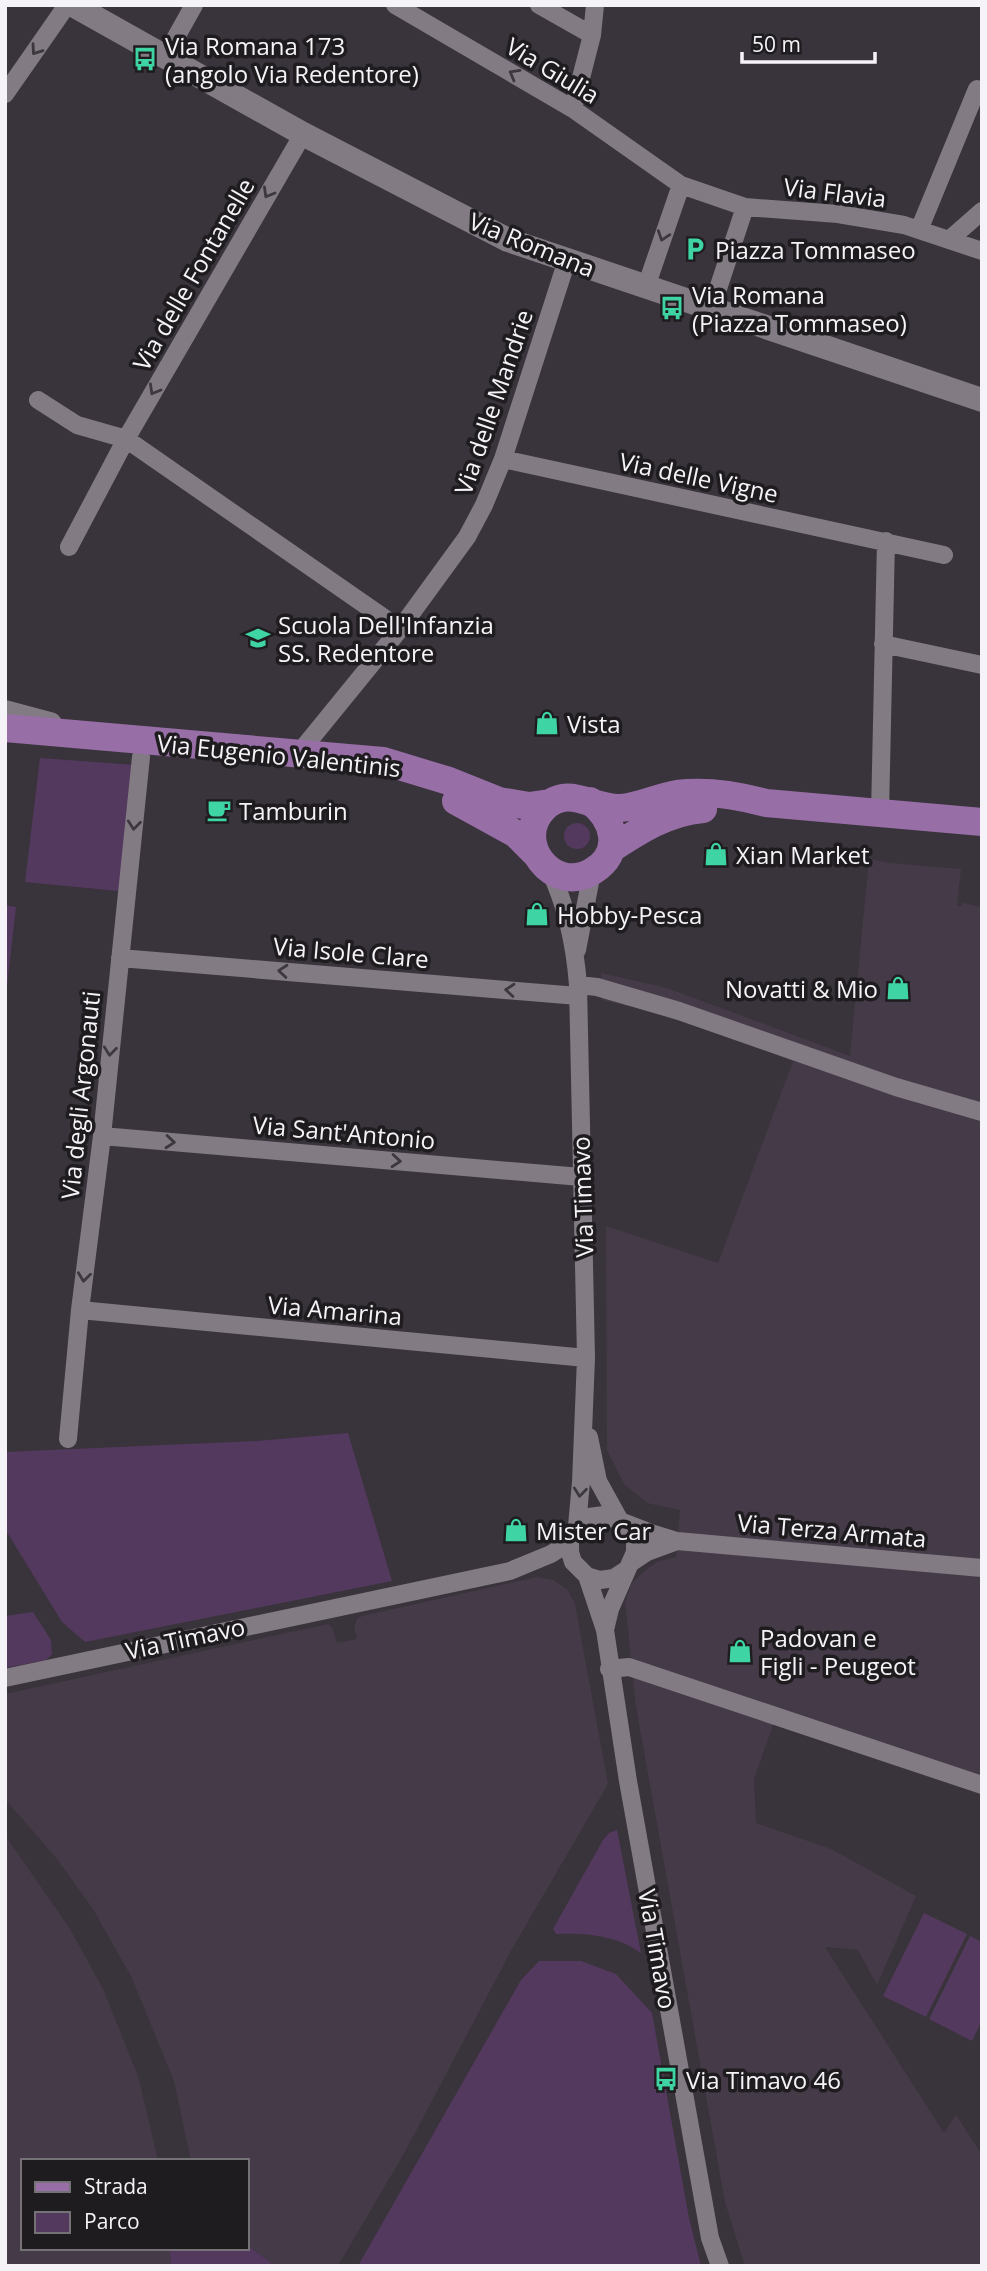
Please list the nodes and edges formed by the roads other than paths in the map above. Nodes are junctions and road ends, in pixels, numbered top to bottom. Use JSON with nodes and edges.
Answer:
{"nodes":[{"id":1,"x":70,"y":5,"type":"edge"},
{"id":2,"x":194,"y":5,"type":"edge"},
{"id":3,"x":395,"y":5,"type":"edge"},
{"id":4,"x":539,"y":5,"type":"edge"},
{"id":5,"x":595,"y":5,"type":"edge"},
{"id":6,"x":592,"y":36,"type":"junction"},
{"id":7,"x":165,"y":57,"type":"junction"},
{"id":8,"x":977,"y":89,"type":"dead end"},
{"id":9,"x":5,"y":94,"type":"edge"},
{"id":10,"x":573,"y":109,"type":"junction"},
{"id":11,"x":303,"y":134,"type":"junction"},
{"id":12,"x":681,"y":185,"type":"junction"},
{"id":13,"x":745,"y":207,"type":"junction"},
{"id":14,"x":982,"y":211,"type":"edge"},
{"id":15,"x":919,"y":230,"type":"junction"},
{"id":16,"x":949,"y":240,"type":"junction"},
{"id":17,"x":982,"y":251,"type":"edge"},
{"id":18,"x":567,"y":260,"type":"junction"},
{"id":19,"x":646,"y":287,"type":"junction"},
{"id":20,"x":711,"y":310,"type":"junction"},
{"id":21,"x":38,"y":400,"type":"dead end"},
{"id":22,"x":982,"y":400,"type":"edge"},
{"id":23,"x":126,"y":439,"type":"junction"},
{"id":24,"x":503,"y":459,"type":"junction"},
{"id":25,"x":886,"y":541,"type":"junction"},
{"id":26,"x":69,"y":547,"type":"dead end"},
{"id":27,"x":944,"y":555,"type":"dead end"},
{"id":28,"x":400,"y":629,"type":"junction"},
{"id":29,"x":883,"y":644,"type":"junction"},
{"id":30,"x":982,"y":665,"type":"edge"},
{"id":31,"x":5,"y":712,"type":"edge"},
{"id":32,"x":5,"y":727,"type":"edge"},
{"id":33,"x":5,"y":744,"type":"edge"},
{"id":34,"x":90,"y":744,"type":"junction"},
{"id":35,"x":299,"y":753,"type":"junction"},
{"id":36,"x":141,"y":757,"type":"junction"},
{"id":37,"x":590,"y":801,"type":"junction"},
{"id":38,"x":550,"y":803,"type":"junction"},
{"id":39,"x":766,"y":803,"type":"junction"},
{"id":40,"x":880,"y":813,"type":"junction"},
{"id":41,"x":982,"y":822,"type":"edge"},
{"id":42,"x":611,"y":849,"type":"junction"},
{"id":43,"x":542,"y":862,"type":"junction"},
{"id":44,"x":592,"y":872,"type":"junction"},
{"id":45,"x":575,"y":957,"type":"junction"},
{"id":46,"x":120,"y":958,"type":"junction"},
{"id":47,"x":578,"y":990,"type":"junction"},
{"id":48,"x":982,"y":1112,"type":"edge"},
{"id":49,"x":102,"y":1136,"type":"junction"},
{"id":50,"x":581,"y":1177,"type":"junction"},
{"id":51,"x":80,"y":1310,"type":"junction"},
{"id":52,"x":586,"y":1358,"type":"junction"},
{"id":53,"x":584,"y":1410,"type":"junction"},
{"id":54,"x":68,"y":1439,"type":"dead end"},
{"id":55,"x":622,"y":1521,"type":"junction"},
{"id":56,"x":574,"y":1534,"type":"junction"},
{"id":57,"x":677,"y":1541,"type":"junction"},
{"id":58,"x":529,"y":1564,"type":"junction"},
{"id":59,"x":629,"y":1566,"type":"junction"},
{"id":60,"x":982,"y":1568,"type":"edge"},
{"id":61,"x":583,"y":1573,"type":"junction"},
{"id":62,"x":605,"y":1630,"type":"junction"},
{"id":63,"x":609,"y":1669,"type":"junction"},
{"id":64,"x":5,"y":1678,"type":"edge"},
{"id":65,"x":982,"y":1785,"type":"edge"},
{"id":66,"x":720,"y":2266,"type":"edge"}],
"edges":[{"from":1,"to":7,"type":"street","name":"Via Romana"},
{"from":1,"to":9,"type":"street","one_way":true},
{"from":2,"to":7,"type":"street"},
{"from":10,"to":3,"type":"street","name":"Via Giulia","one_way":true},
{"from":4,"to":6,"type":"street"},
{"from":5,"to":6,"type":"street"},
{"from":6,"to":10,"type":"street"},
{"from":7,"to":11,"type":"street","name":"Via Romana"},
{"from":8,"to":15,"type":"street"},
{"from":10,"to":12,"type":"street","name":"Via Giulia"},
{"from":11,"to":18,"type":"street","name":"Via Romana"},
{"from":11,"to":23,"type":"street","name":"Via delle Fontanelle","one_way":true},
{"from":12,"to":13,"type":"street"},
{"from":12,"to":19,"type":"street","one_way":true},
{"from":13,"to":15,"type":"street","name":"Via Flavia"},
{"from":13,"to":20,"type":"street"},
{"from":14,"to":16,"type":"street"},
{"from":15,"to":16,"type":"street","name":"Via Flavia"},
{"from":16,"to":17,"type":"street","name":"Via Flavia"},
{"from":18,"to":19,"type":"street","name":"Via Romana"},
{"from":18,"to":24,"type":"street","name":"Via delle Mandrie"},
{"from":19,"to":20,"type":"street","name":"Via Romana"},
{"from":20,"to":22,"type":"street","name":"Via Romana"},
{"from":21,"to":23,"type":"street"},
{"from":23,"to":26,"type":"street","name":"Via delle Fontanelle"},
{"from":23,"to":28,"type":"street"},
{"from":24,"to":25,"type":"street","name":"Via delle Vigne"},
{"from":24,"to":28,"type":"street","name":"Via delle Mandrie"},
{"from":25,"to":27,"type":"street","name":"Via delle Vigne"},
{"from":25,"to":29,"type":"street"},
{"from":28,"to":35,"type":"street","name":"Via delle Mandrie"},
{"from":29,"to":30,"type":"street"},
{"from":29,"to":40,"type":"street"},
{"from":31,"to":34,"type":"street","name":"Via Eugenio Valentinis"},
{"from":32,"to":34,"type":"main road"},
{"from":33,"to":34,"type":"main road"},
{"from":34,"to":35,"type":"main road","name":"Via Eugenio Valentinis"},
{"from":34,"to":36,"type":"main road","name":"Via Eugenio Valentinis"},
{"from":35,"to":38,"type":"main road","name":"Via Eugenio Valentinis"},
{"from":36,"to":43,"type":"main road","name":"Via Eugenio Valentinis"},
{"from":36,"to":46,"type":"street","name":"Via degli Argonauti","one_way":true},
{"from":37,"to":38,"type":"main road"},
{"from":37,"to":39,"type":"main road"},
{"from":37,"to":42,"type":"main road"},
{"from":38,"to":43,"type":"main road","name":"Via Timavo"},
{"from":39,"to":40,"type":"main road"},
{"from":39,"to":42,"type":"main road","name":"Via Timavo"},
{"from":40,"to":41,"type":"main road"},
{"from":42,"to":44,"type":"main road","name":"Via Timavo"},
{"from":43,"to":44,"type":"main road"},
{"from":43,"to":45,"type":"street","name":"Via Timavo"},
{"from":44,"to":45,"type":"street","name":"Via Timavo"},
{"from":45,"to":47,"type":"street","name":"Via Timavo"},
{"from":47,"to":46,"type":"street","name":"Via Isole Clare","one_way":true},
{"from":46,"to":49,"type":"street","name":"Via degli Argonauti","one_way":true},
{"from":47,"to":48,"type":"street"},
{"from":47,"to":50,"type":"street","name":"Via Timavo"},
{"from":49,"to":50,"type":"street","name":"Via Sant'Antonio","one_way":true},
{"from":49,"to":51,"type":"street","name":"Via degli Argonauti","one_way":true},
{"from":50,"to":52,"type":"street","name":"Via Timavo"},
{"from":51,"to":52,"type":"street","name":"Via Amarina"},
{"from":51,"to":54,"type":"street","name":"Via degli Argonauti"},
{"from":52,"to":53,"type":"street","name":"Via Timavo"},
{"from":53,"to":55,"type":"street","name":"Via Timavo"},
{"from":53,"to":56,"type":"street","name":"Via Timavo","one_way":true},
{"from":55,"to":56,"type":"street"},
{"from":55,"to":57,"type":"street","name":"Via Terza Armata"},
{"from":55,"to":59,"type":"street","name":"Via Timavo"},
{"from":56,"to":58,"type":"street"},
{"from":56,"to":61,"type":"street","name":"Via Timavo"},
{"from":57,"to":59,"type":"street","name":"Via Terza Armata"},
{"from":57,"to":60,"type":"street","name":"Via Terza Armata"},
{"from":58,"to":61,"type":"street"},
{"from":58,"to":64,"type":"street","name":"Via Timavo"},
{"from":59,"to":61,"type":"street"},
{"from":59,"to":62,"type":"street","name":"Via Timavo"},
{"from":61,"to":62,"type":"street","name":"Via Timavo"},
{"from":62,"to":63,"type":"street","name":"Via Timavo"},
{"from":63,"to":65,"type":"street"},
{"from":63,"to":66,"type":"street","name":"Via Timavo"}]}
